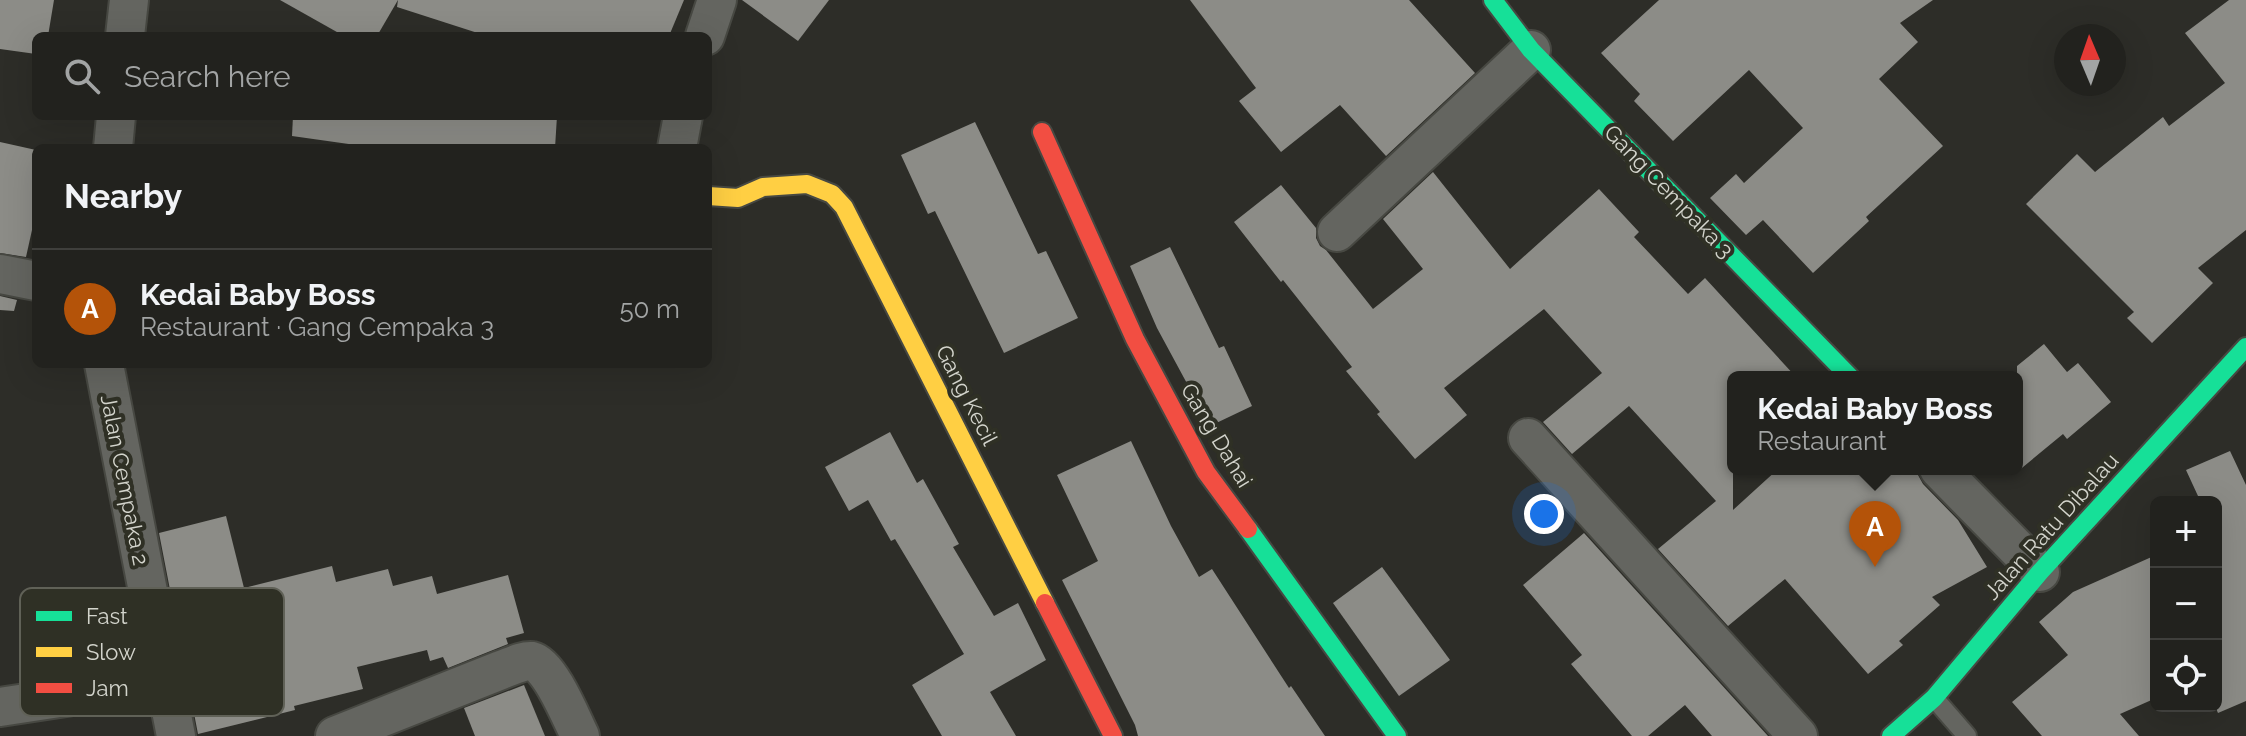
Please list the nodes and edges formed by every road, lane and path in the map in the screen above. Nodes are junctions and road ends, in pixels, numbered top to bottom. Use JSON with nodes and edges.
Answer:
{"nodes":[{"id":1,"x":129,"y":0,"type":"edge"},
{"id":2,"x":717,"y":0,"type":"edge"},
{"id":3,"x":1493,"y":0,"type":"edge"},
{"id":4,"x":125,"y":32,"type":"edge"},
{"id":5,"x":706,"y":32,"type":"edge"},
{"id":6,"x":1531,"y":50,"type":"junction"},
{"id":7,"x":116,"y":120,"type":"edge"},
{"id":8,"x":682,"y":120,"type":"edge"},
{"id":9,"x":1042,"y":132,"type":"dead end"},
{"id":10,"x":113,"y":144,"type":"edge"},
{"id":11,"x":678,"y":144,"type":"edge"},
{"id":12,"x":712,"y":196,"type":"edge"},
{"id":13,"x":1337,"y":232,"type":"dead end"},
{"id":14,"x":0,"y":274,"type":"edge"},
{"id":15,"x":32,"y":280,"type":"edge"},
{"id":16,"x":2246,"y":347,"type":"edge"},
{"id":17,"x":104,"y":368,"type":"edge"},
{"id":18,"x":1844,"y":371,"type":"edge"},
{"id":19,"x":1528,"y":438,"type":"dead end"},
{"id":20,"x":1945,"y":475,"type":"edge"},
{"id":21,"x":2040,"y":572,"type":"junction"},
{"id":22,"x":146,"y":588,"type":"edge"},
{"id":23,"x":1934,"y":698,"type":"junction"},
{"id":24,"x":20,"y":704,"type":"edge"},
{"id":25,"x":0,"y":707,"type":"edge"},
{"id":26,"x":172,"y":716,"type":"edge"},
{"id":27,"x":176,"y":736,"type":"edge"},
{"id":28,"x":335,"y":736,"type":"edge"},
{"id":29,"x":580,"y":736,"type":"edge"},
{"id":30,"x":1113,"y":736,"type":"edge"},
{"id":31,"x":1397,"y":736,"type":"edge"},
{"id":32,"x":1798,"y":736,"type":"edge"},
{"id":33,"x":1891,"y":736,"type":"edge"},
{"id":34,"x":1967,"y":736,"type":"edge"}],
"edges":[{"from":1,"to":4,"type":"street"},
{"from":2,"to":5,"type":"street"},
{"from":3,"to":6,"type":"street","name":"Gang Cempaka 3"},
{"from":6,"to":13,"type":"street"},
{"from":6,"to":18,"type":"street","name":"Gang Cempaka 3"},
{"from":7,"to":10,"type":"street"},
{"from":8,"to":11,"type":"street"},
{"from":9,"to":31,"type":"street","name":"Gang Dahai"},
{"from":12,"to":30,"type":"street","name":"Gang Kecil"},
{"from":14,"to":15,"type":"street"},
{"from":16,"to":21,"type":"street","name":"Jalan Ratu Dibalau"},
{"from":17,"to":22,"type":"street","name":"Jalan Cempaka 2"},
{"from":19,"to":32,"type":"street"},
{"from":20,"to":21,"type":"street"},
{"from":21,"to":23,"type":"street","name":"Jalan Ratu Dibalau"},
{"from":23,"to":33,"type":"street","name":"Jalan Ratu Dibalau"},
{"from":23,"to":34,"type":"lane"},
{"from":24,"to":25,"type":"street"},
{"from":26,"to":27,"type":"street","name":"Jalan Cempaka 2"},
{"from":28,"to":29,"type":"street"}]}
